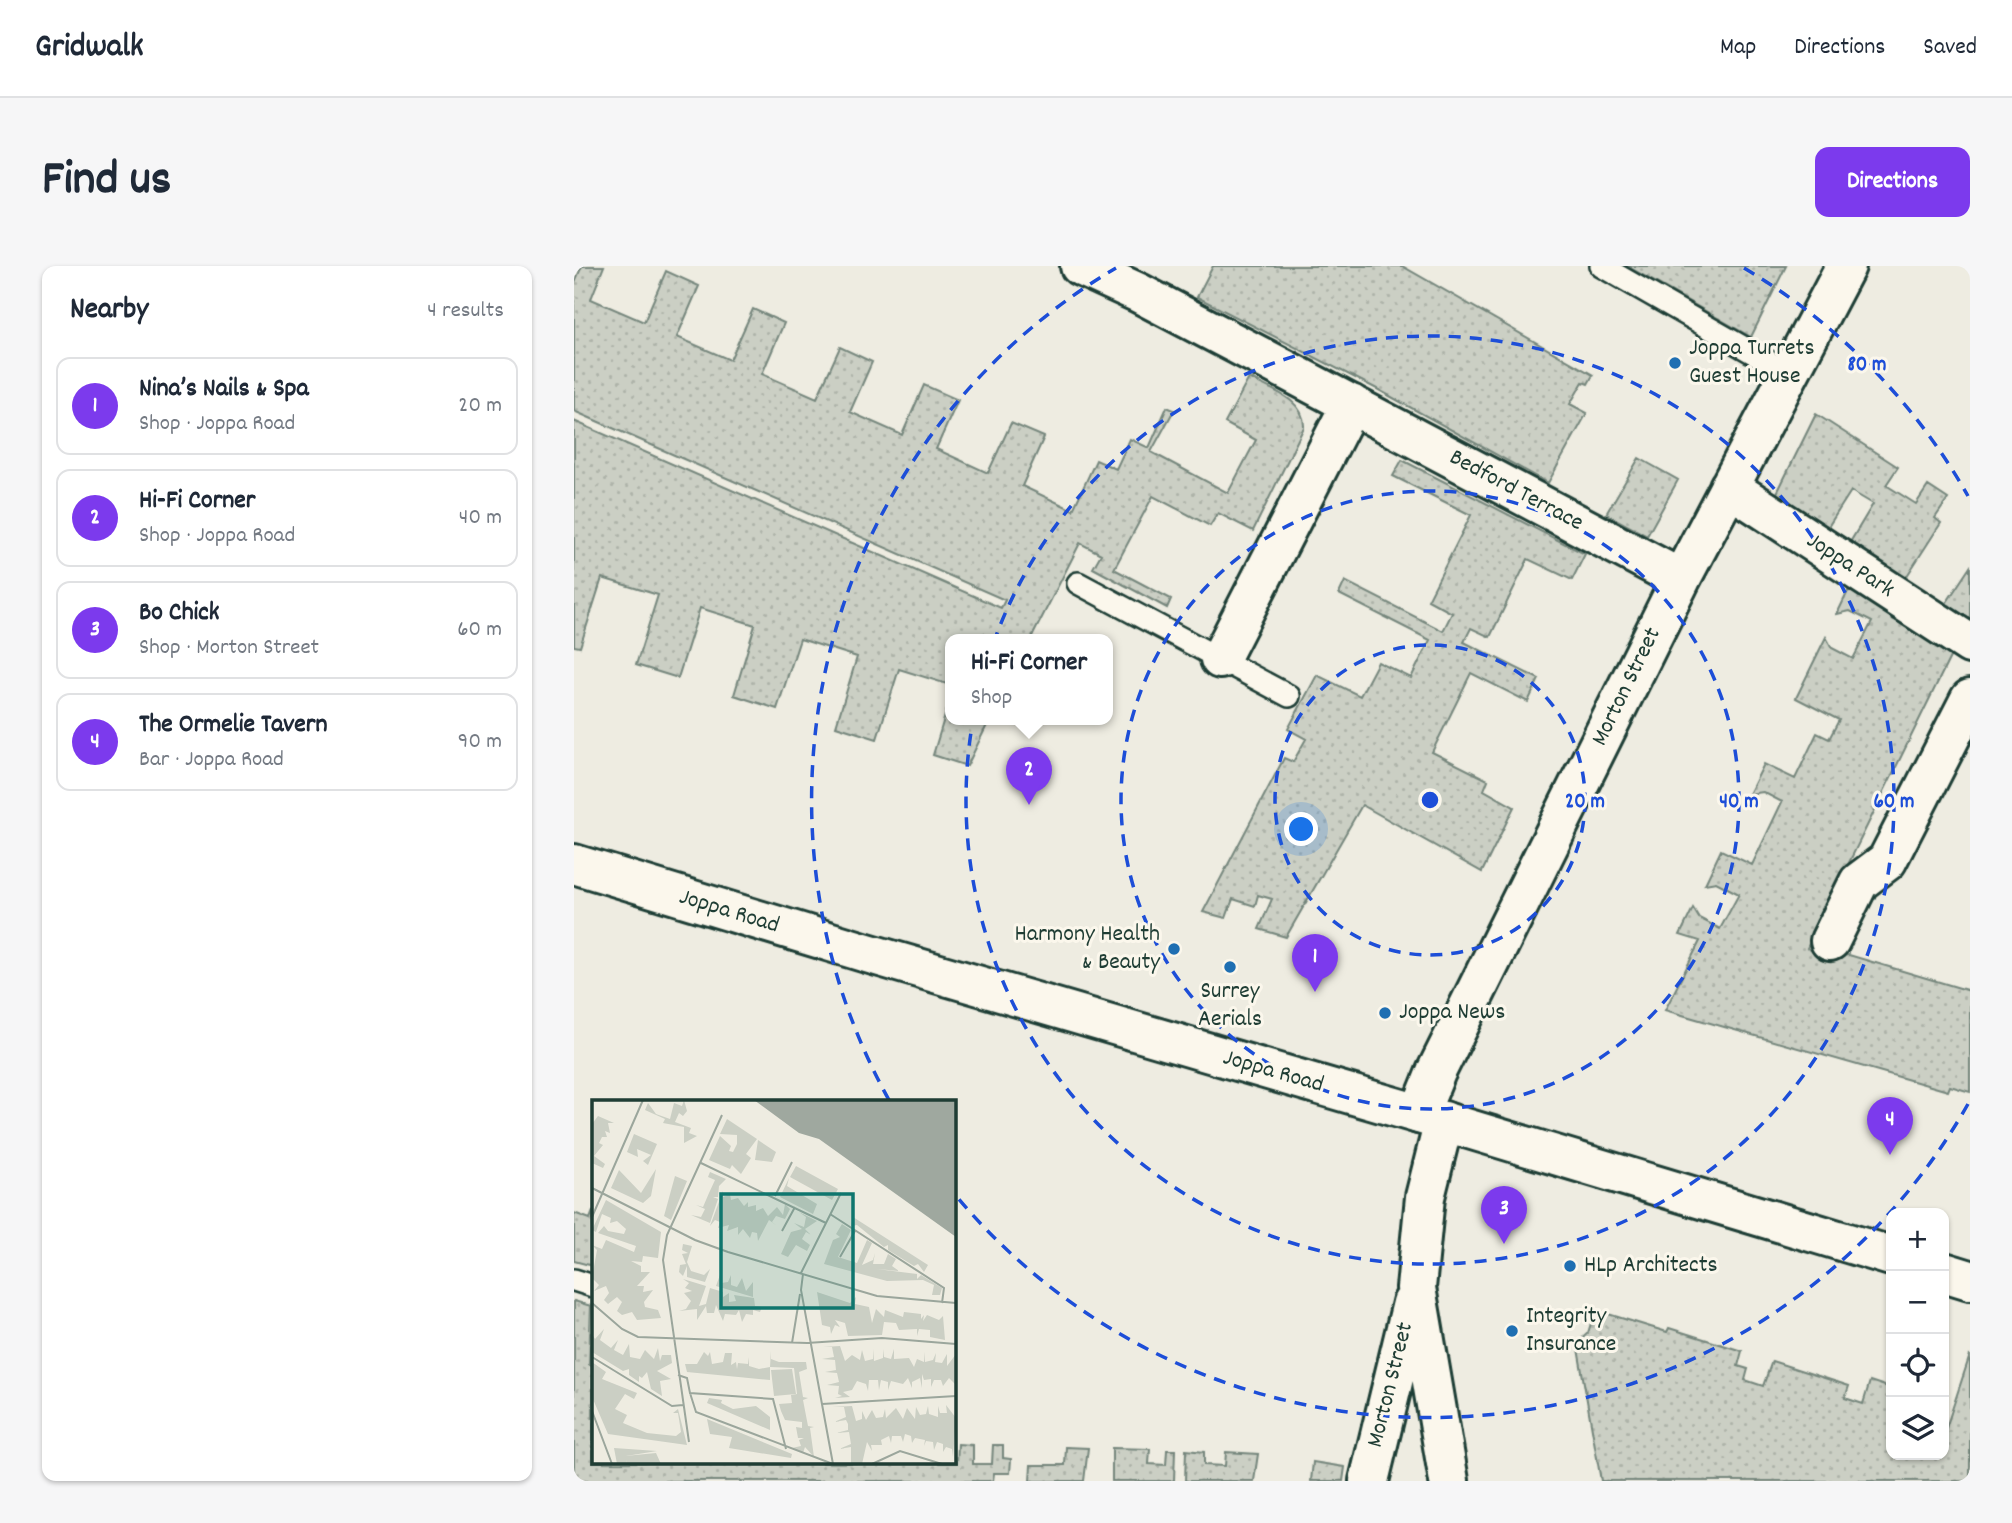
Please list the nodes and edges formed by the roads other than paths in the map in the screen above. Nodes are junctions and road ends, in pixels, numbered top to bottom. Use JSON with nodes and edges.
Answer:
{"nodes":[{"id":1,"x":1080,"y":266,"type":"edge"},
{"id":2,"x":1601,"y":266,"type":"edge"},
{"id":3,"x":1846,"y":266,"type":"edge"},
{"id":4,"x":1145,"y":279,"type":"edge"},
{"id":5,"x":1790,"y":374,"type":"junction"},
{"id":6,"x":1351,"y":404,"type":"junction"},
{"id":7,"x":1730,"y":487,"type":"junction"},
{"id":8,"x":1681,"y":579,"type":"junction"},
{"id":9,"x":1078,"y":583,"type":"dead end"},
{"id":10,"x":1970,"y":644,"type":"edge"},
{"id":11,"x":1220,"y":659,"type":"junction"},
{"id":12,"x":1289,"y":696,"type":"dead end"},
{"id":13,"x":1970,"y":699,"type":"edge"},
{"id":14,"x":574,"y":864,"type":"edge"},
{"id":15,"x":1830,"y":941,"type":"dead end"},
{"id":16,"x":1431,"y":1118,"type":"junction"},
{"id":17,"x":1886,"y":1254,"type":"edge"},
{"id":18,"x":1949,"y":1274,"type":"edge"},
{"id":19,"x":574,"y":1280,"type":"edge"},
{"id":20,"x":1970,"y":1280,"type":"edge"},
{"id":21,"x":592,"y":1286,"type":"edge"},
{"id":22,"x":1416,"y":1288,"type":"junction"},
{"id":23,"x":1368,"y":1481,"type":"edge"},
{"id":24,"x":1449,"y":1481,"type":"edge"}],
"edges":[{"from":1,"to":4,"type":"street","name":"Bedford Terrace"},
{"from":2,"to":5,"type":"lane"},
{"from":3,"to":5,"type":"street","name":"Morton Street"},
{"from":4,"to":6,"type":"street","name":"Bedford Terrace"},
{"from":5,"to":7,"type":"street","name":"Morton Street"},
{"from":6,"to":8,"type":"street","name":"Bedford Terrace"},
{"from":6,"to":11,"type":"street"},
{"from":7,"to":8,"type":"street","name":"Morton Street"},
{"from":7,"to":10,"type":"street","name":"Joppa Park"},
{"from":8,"to":16,"type":"street","name":"Morton Street"},
{"from":9,"to":11,"type":"lane"},
{"from":11,"to":12,"type":"lane"},
{"from":13,"to":15,"type":"street"},
{"from":14,"to":16,"type":"street","name":"Joppa Road"},
{"from":16,"to":17,"type":"street","name":"Joppa Road"},
{"from":16,"to":22,"type":"street","name":"Morton Street"},
{"from":18,"to":20,"type":"street"},
{"from":19,"to":21,"type":"lane"},
{"from":22,"to":23,"type":"street","name":"Morton Street"},
{"from":22,"to":24,"type":"street","name":"Morton Street"}]}
